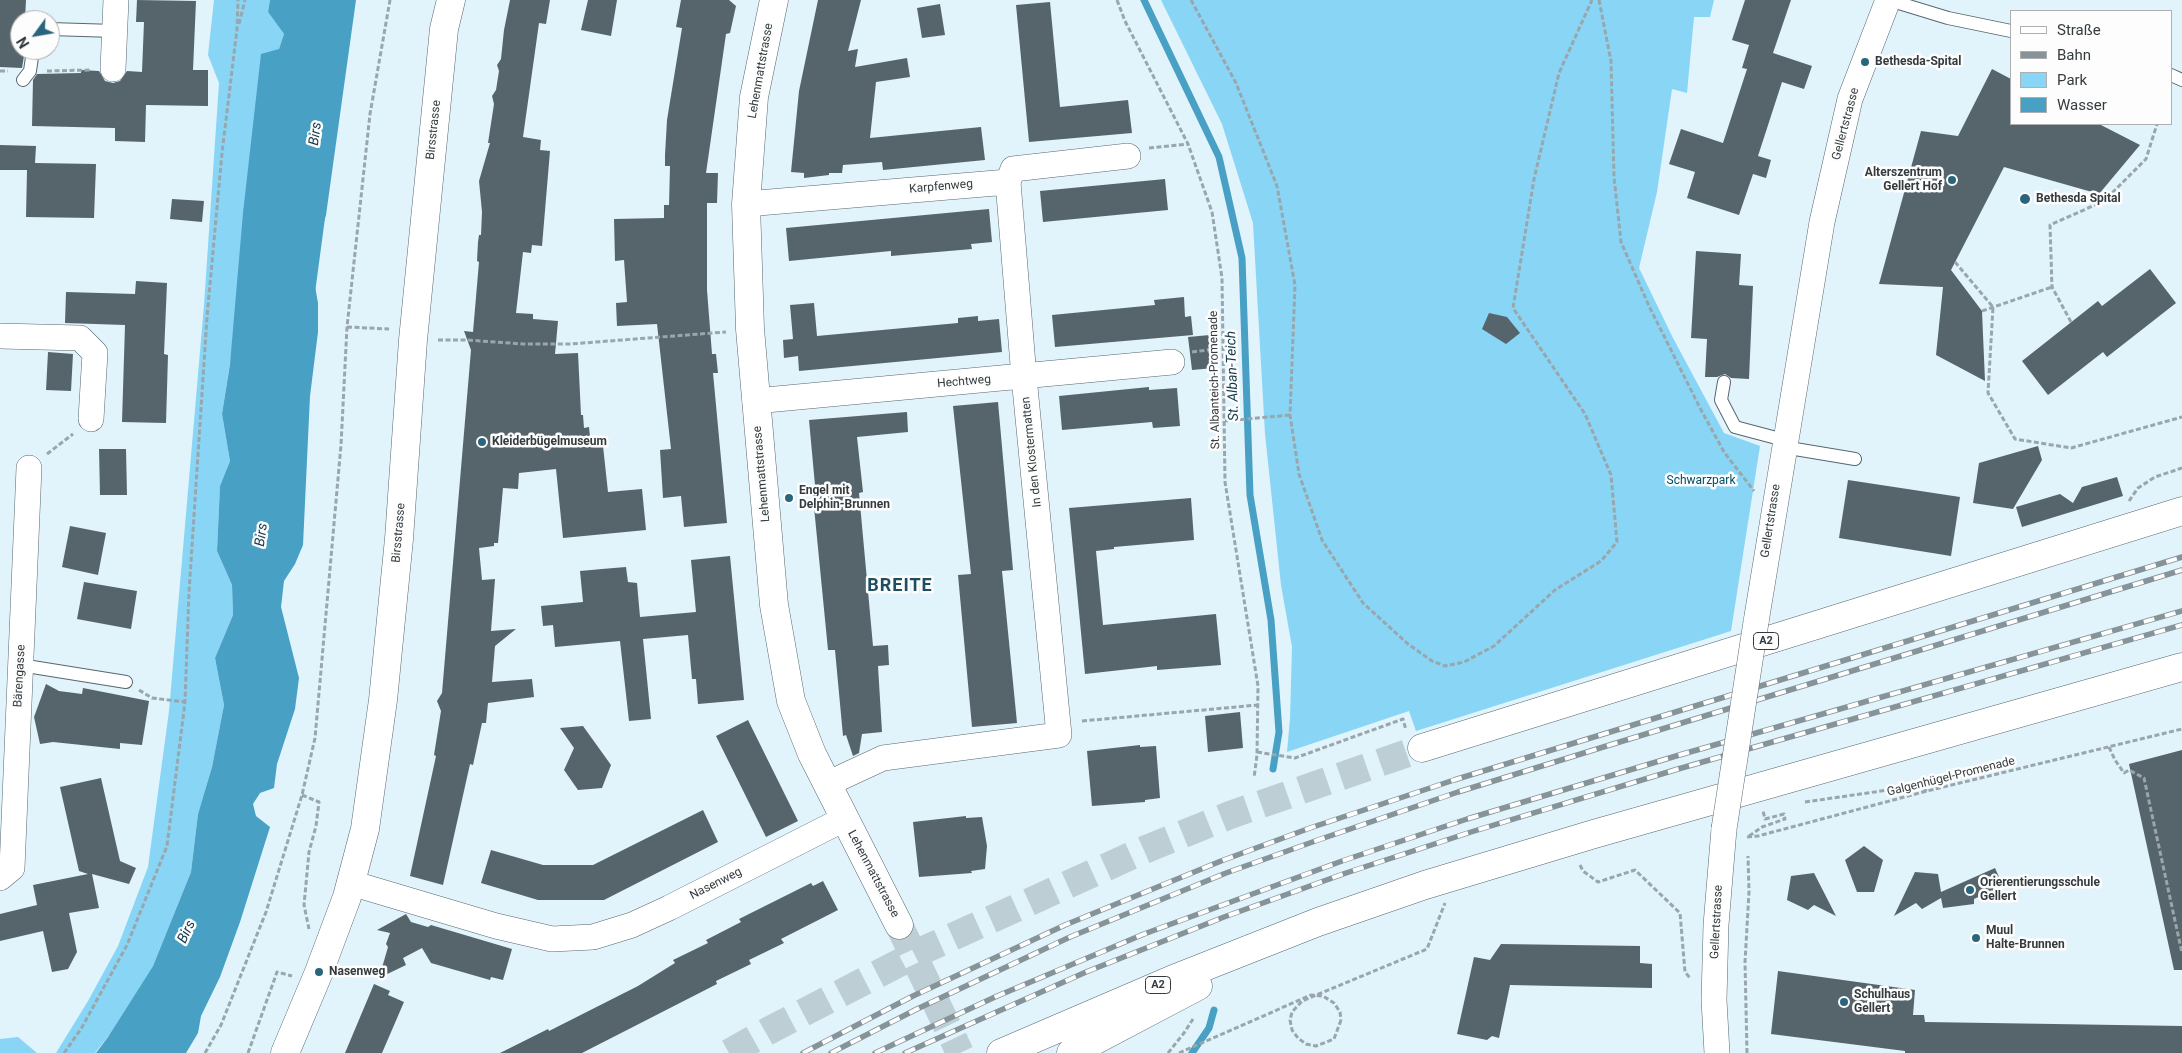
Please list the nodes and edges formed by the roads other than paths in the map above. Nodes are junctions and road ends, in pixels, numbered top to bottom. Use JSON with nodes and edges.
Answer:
{"nodes":[{"id":1,"x":116,"y":0,"type":"edge"},
{"id":2,"x":451,"y":0,"type":"edge"},
{"id":3,"x":774,"y":0,"type":"edge"},
{"id":4,"x":1889,"y":0,"type":"edge"},
{"id":5,"x":60,"y":28,"type":"edge"},
{"id":6,"x":115,"y":30,"type":"junction"},
{"id":7,"x":2010,"y":31,"type":"edge"},
{"id":8,"x":30,"y":60,"type":"edge"},
{"id":9,"x":114,"y":69,"type":"road end"},
{"id":10,"x":26,"y":76,"type":"road end"},
{"id":11,"x":1128,"y":156,"type":"dead end"},
{"id":12,"x":1008,"y":182,"type":"junction"},
{"id":13,"x":746,"y":204,"type":"junction"},
{"id":14,"x":0,"y":336,"type":"edge"},
{"id":15,"x":1172,"y":362,"type":"dead end"},
{"id":16,"x":1024,"y":377,"type":"junction"},
{"id":17,"x":1724,"y":382,"type":"dead end"},
{"id":18,"x":755,"y":402,"type":"junction"},
{"id":19,"x":92,"y":420,"type":"road end"},
{"id":20,"x":1784,"y":443,"type":"junction"},
{"id":21,"x":1855,"y":459,"type":"dead end"},
{"id":22,"x":29,"y":468,"type":"road end"},
{"id":23,"x":2182,"y":511,"type":"edge"},
{"id":24,"x":2182,"y":531,"type":"edge"},
{"id":25,"x":2109,"y":534,"type":"junction"},
{"id":26,"x":20,"y":665,"type":"junction"},
{"id":27,"x":2182,"y":667,"type":"edge"},
{"id":28,"x":126,"y":682,"type":"dead end"},
{"id":29,"x":1414,"y":739,"type":"tunnel mouth"},
{"id":30,"x":827,"y":784,"type":"junction"},
{"id":31,"x":844,"y":819,"type":"junction"},
{"id":32,"x":0,"y":878,"type":"edge"},
{"id":33,"x":351,"y":883,"type":"junction"},
{"id":34,"x":1318,"y":922,"type":"junction"},
{"id":35,"x":899,"y":925,"type":"tunnel mouth"},
{"id":36,"x":285,"y":1053,"type":"edge"},
{"id":37,"x":1001,"y":1053,"type":"edge"},
{"id":38,"x":1071,"y":1053,"type":"edge"},
{"id":39,"x":1718,"y":1053,"type":"edge"}],
"edges":[{"from":1,"to":6,"type":"street"},
{"from":2,"to":33,"type":"main road","name":"Birsstrasse"},
{"from":3,"to":13,"type":"main road","name":"Lehenmattstrasse"},
{"from":4,"to":7,"type":"lane"},
{"from":4,"to":20,"type":"street","name":"Gellertstrasse"},
{"from":5,"to":6,"type":"lane"},
{"from":6,"to":9,"type":"street"},
{"from":8,"to":10,"type":"lane"},
{"from":11,"to":12,"type":"street"},
{"from":12,"to":13,"type":"street","name":"Karpfenweg"},
{"from":12,"to":16,"type":"street","name":"In den Klostermatten"},
{"from":13,"to":18,"type":"main road","name":"Lehenmattstrasse"},
{"from":14,"to":19,"type":"street"},
{"from":15,"to":16,"type":"street","name":"Hechtweg"},
{"from":16,"to":18,"type":"street","name":"Hechtweg"},
{"from":16,"to":30,"type":"street","name":"In den Klostermatten"},
{"from":17,"to":20,"type":"lane"},
{"from":18,"to":30,"type":"main road","name":"Lehenmattstrasse"},
{"from":20,"to":21,"type":"lane"},
{"from":20,"to":39,"type":"street","name":"Gellertstrasse","bridge":true},
{"from":22,"to":26,"type":"street","name":"Bärengasse"},
{"from":23,"to":25,"type":"main road","number":"A2"},
{"from":24,"to":25,"type":"main road"},
{"from":25,"to":29,"type":"main road","number":"A2"},
{"from":26,"to":28,"type":"lane"},
{"from":26,"to":32,"type":"street","name":"Bärengasse"},
{"from":27,"to":34,"type":"main road","number":"A2"},
{"from":30,"to":31,"type":"main road","name":"Lehenmattstrasse"},
{"from":31,"to":33,"type":"street","name":"Nasenweg"},
{"from":31,"to":35,"type":"main road","name":"Lehenmattstrasse"},
{"from":33,"to":36,"type":"main road","name":"Birsstrasse"},
{"from":34,"to":37,"type":"main road","number":"A2"},
{"from":34,"to":38,"type":"main road"}]}
